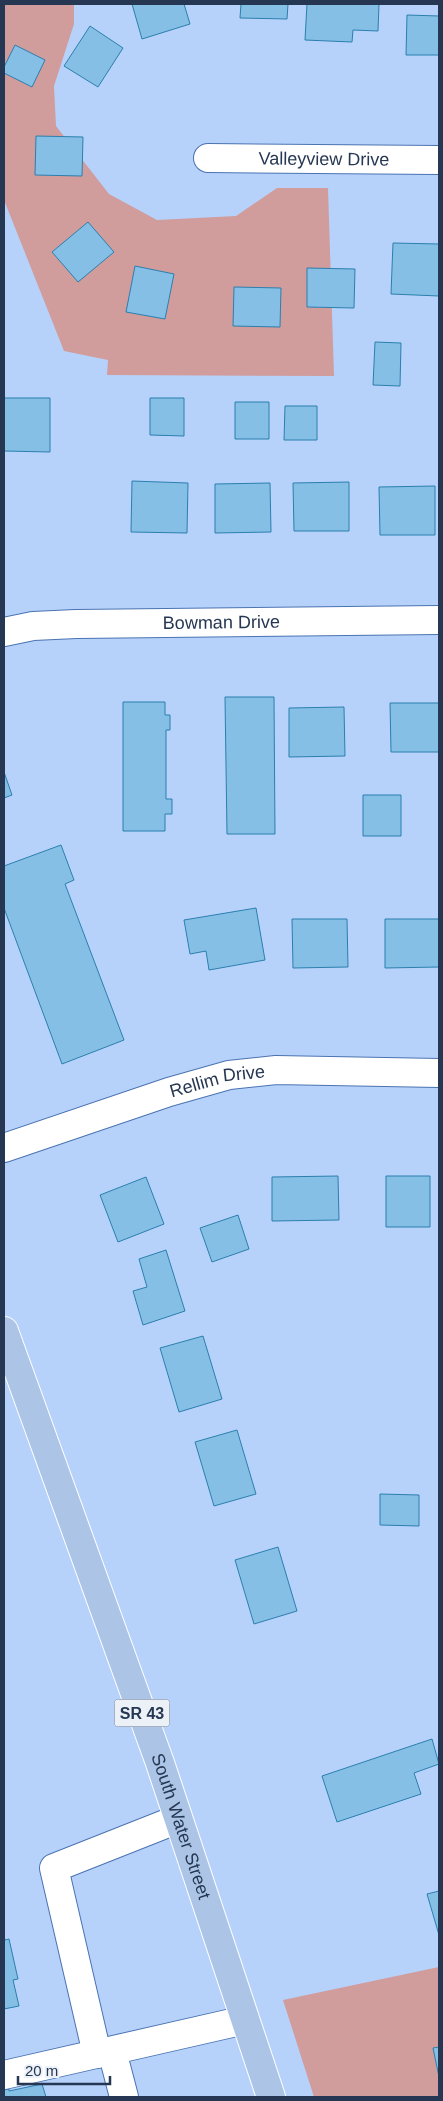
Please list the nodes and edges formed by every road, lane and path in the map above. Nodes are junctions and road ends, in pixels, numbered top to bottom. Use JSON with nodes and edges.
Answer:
{"nodes":[{"id":1,"x":208,"y":158,"type":"dead end"},
{"id":2,"x":439,"y":160,"type":"edge"},
{"id":3,"x":439,"y":620,"type":"edge"},
{"id":4,"x":4,"y":632,"type":"edge"},
{"id":5,"x":439,"y":1073,"type":"edge"},
{"id":6,"x":4,"y":1148,"type":"edge"},
{"id":7,"x":4,"y":1331,"type":"edge"},
{"id":8,"x":178,"y":1819,"type":"junction"},
{"id":9,"x":245,"y":2020,"type":"junction"},
{"id":10,"x":105,"y":2053,"type":"junction"},
{"id":11,"x":4,"y":2075,"type":"edge"},
{"id":12,"x":124,"y":2097,"type":"edge"},
{"id":13,"x":271,"y":2097,"type":"edge"}],
"edges":[{"from":1,"to":2,"type":"street","name":"Valleyview Drive"},
{"from":3,"to":4,"type":"street","name":"Bowman Drive"},
{"from":5,"to":6,"type":"street","name":"Rellim Drive"},
{"from":7,"to":8,"type":"main road","name":"South Water Street","number":"SR 43"},
{"from":8,"to":9,"type":"main road","name":"South Water Street","number":"SR 43"},
{"from":8,"to":10,"type":"street"},
{"from":9,"to":10,"type":"street"},
{"from":9,"to":13,"type":"main road","name":"South Water Street","number":"SR 43"},
{"from":10,"to":11,"type":"street"},
{"from":10,"to":12,"type":"street"}]}
